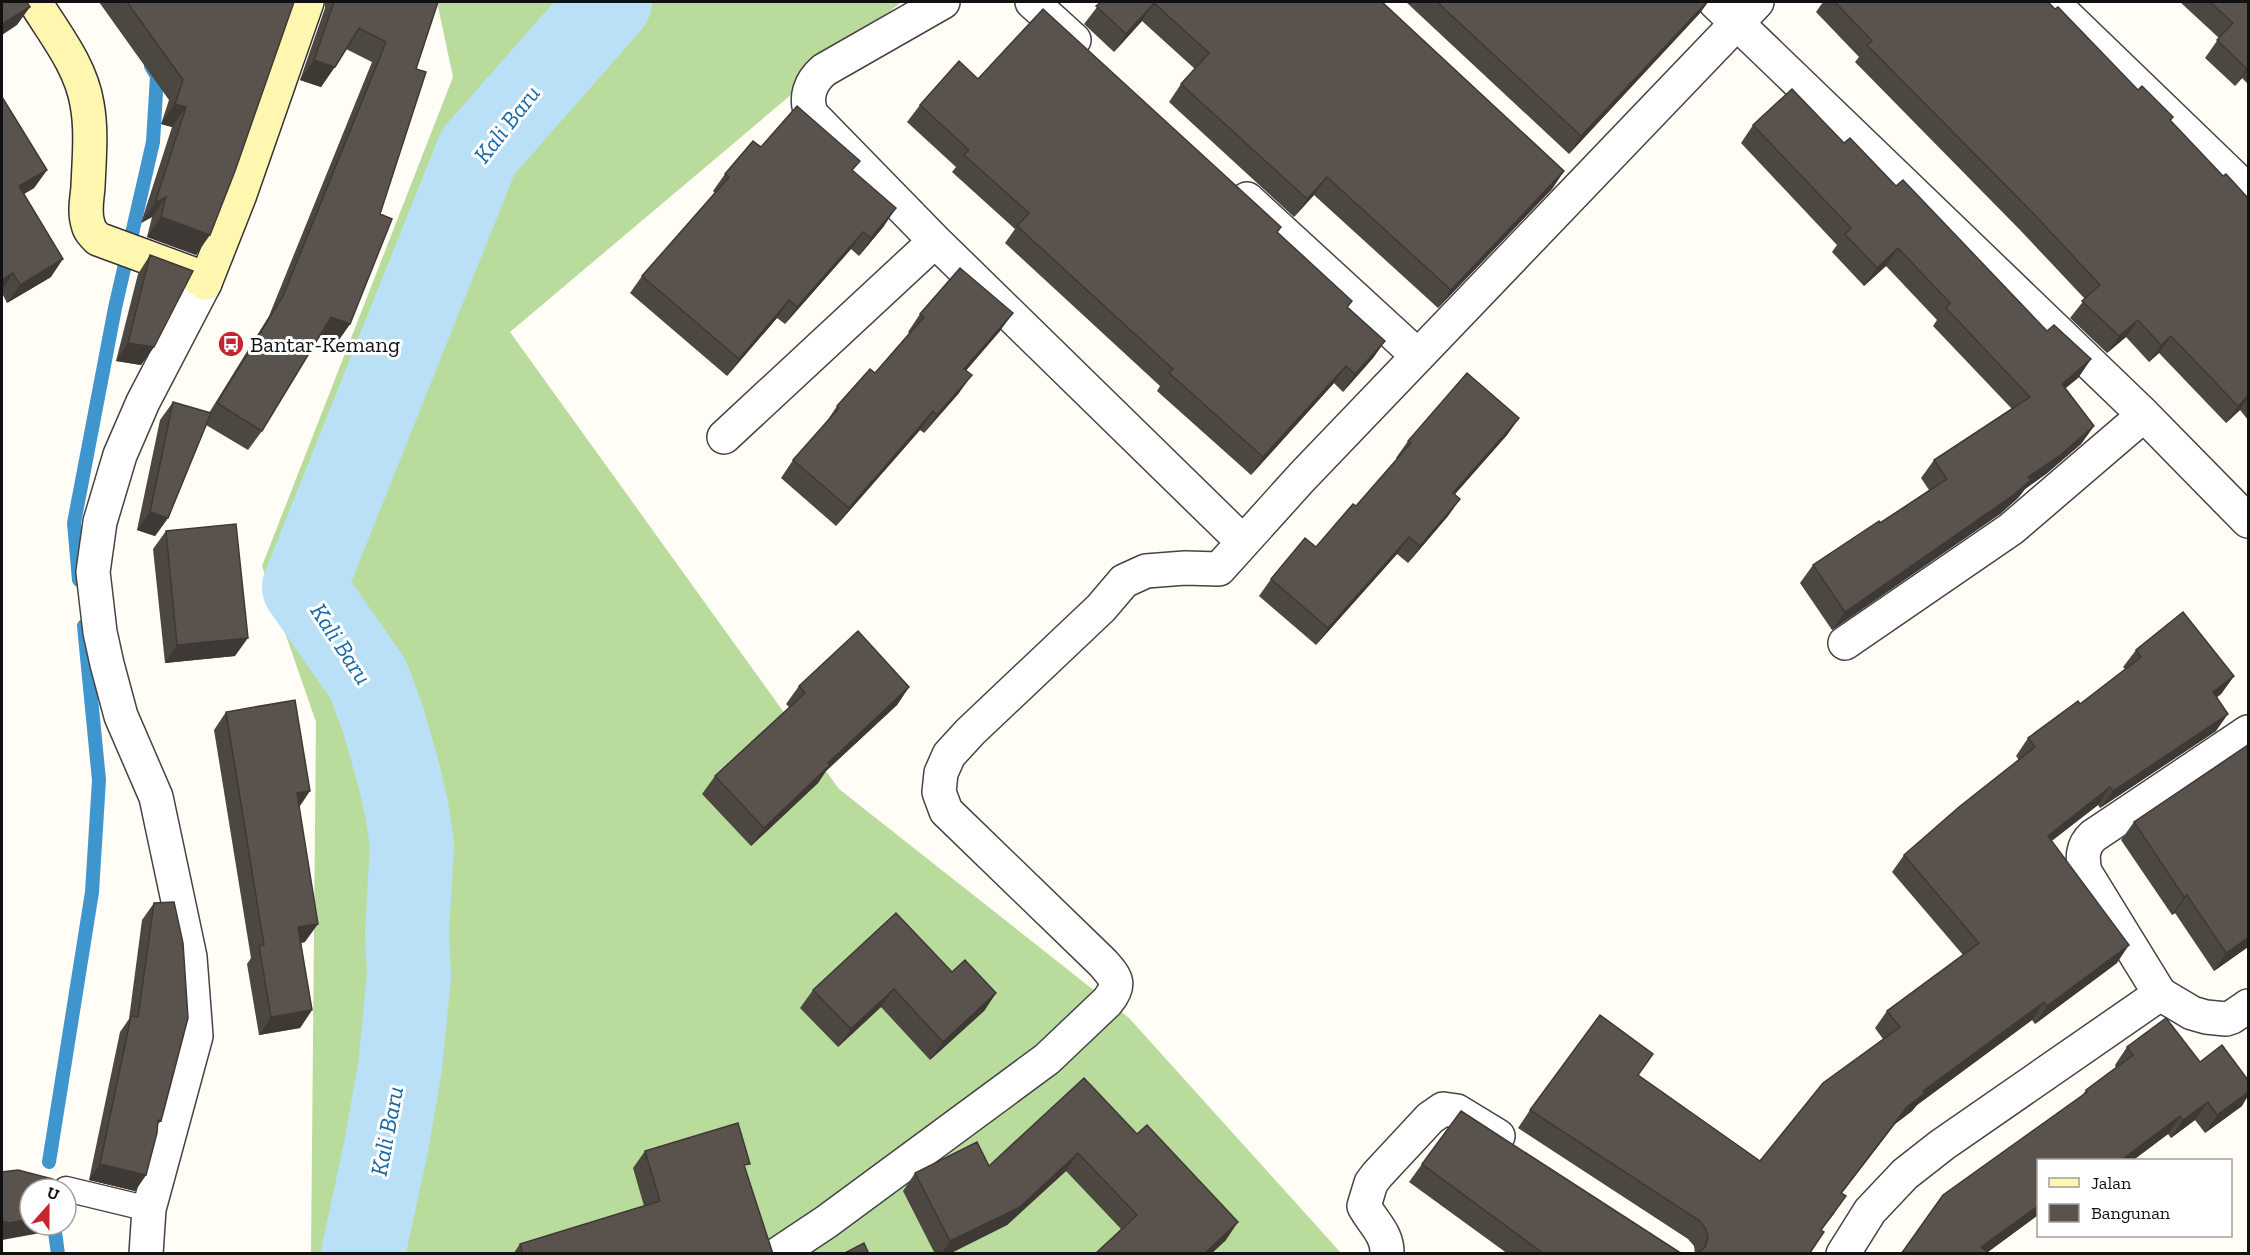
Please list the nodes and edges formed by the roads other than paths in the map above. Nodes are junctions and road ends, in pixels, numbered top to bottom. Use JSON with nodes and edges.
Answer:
{"nodes":[{"id":1,"x":35,"y":2,"type":"edge"},
{"id":2,"x":307,"y":2,"type":"edge"},
{"id":3,"x":944,"y":2,"type":"edge"},
{"id":4,"x":1032,"y":2,"type":"edge"},
{"id":5,"x":2052,"y":2,"type":"edge"},
{"id":6,"x":1736,"y":9,"type":"edge"},
{"id":7,"x":1094,"y":58,"type":"edge"},
{"id":8,"x":1225,"y":179,"type":"edge"},
{"id":9,"x":2248,"y":191,"type":"edge"},
{"id":10,"x":935,"y":241,"type":"junction"},
{"id":11,"x":205,"y":283,"type":"junction"},
{"id":12,"x":1418,"y":356,"type":"junction"},
{"id":13,"x":2144,"y":415,"type":"junction"},
{"id":14,"x":724,"y":436,"type":"dead end"},
{"id":15,"x":2248,"y":521,"type":"edge"},
{"id":16,"x":1243,"y":542,"type":"junction"},
{"id":17,"x":1845,"y":643,"type":"dead end"},
{"id":18,"x":2248,"y":732,"type":"edge"},
{"id":19,"x":2160,"y":994,"type":"junction"},
{"id":20,"x":2248,"y":1006,"type":"edge"},
{"id":21,"x":1520,"y":1151,"type":"edge"},
{"id":22,"x":78,"y":1192,"type":"edge"},
{"id":23,"x":149,"y":1209,"type":"junction"},
{"id":24,"x":146,"y":1254,"type":"edge"},
{"id":25,"x":778,"y":1254,"type":"edge"},
{"id":26,"x":1387,"y":1254,"type":"edge"},
{"id":27,"x":1843,"y":1254,"type":"edge"}],
"edges":[{"from":1,"to":11,"type":"street"},
{"from":2,"to":11,"type":"street"},
{"from":3,"to":10,"type":"street"},
{"from":4,"to":7,"type":"street"},
{"from":5,"to":9,"type":"street"},
{"from":6,"to":12,"type":"street"},
{"from":6,"to":13,"type":"street"},
{"from":8,"to":12,"type":"street"},
{"from":10,"to":14,"type":"street"},
{"from":10,"to":16,"type":"street"},
{"from":11,"to":23,"type":"street"},
{"from":12,"to":16,"type":"street"},
{"from":13,"to":15,"type":"street"},
{"from":13,"to":17,"type":"street"},
{"from":16,"to":25,"type":"street"},
{"from":18,"to":19,"type":"street"},
{"from":19,"to":20,"type":"street"},
{"from":19,"to":27,"type":"street"},
{"from":21,"to":26,"type":"street"},
{"from":22,"to":23,"type":"lane"},
{"from":23,"to":24,"type":"street"}]}
